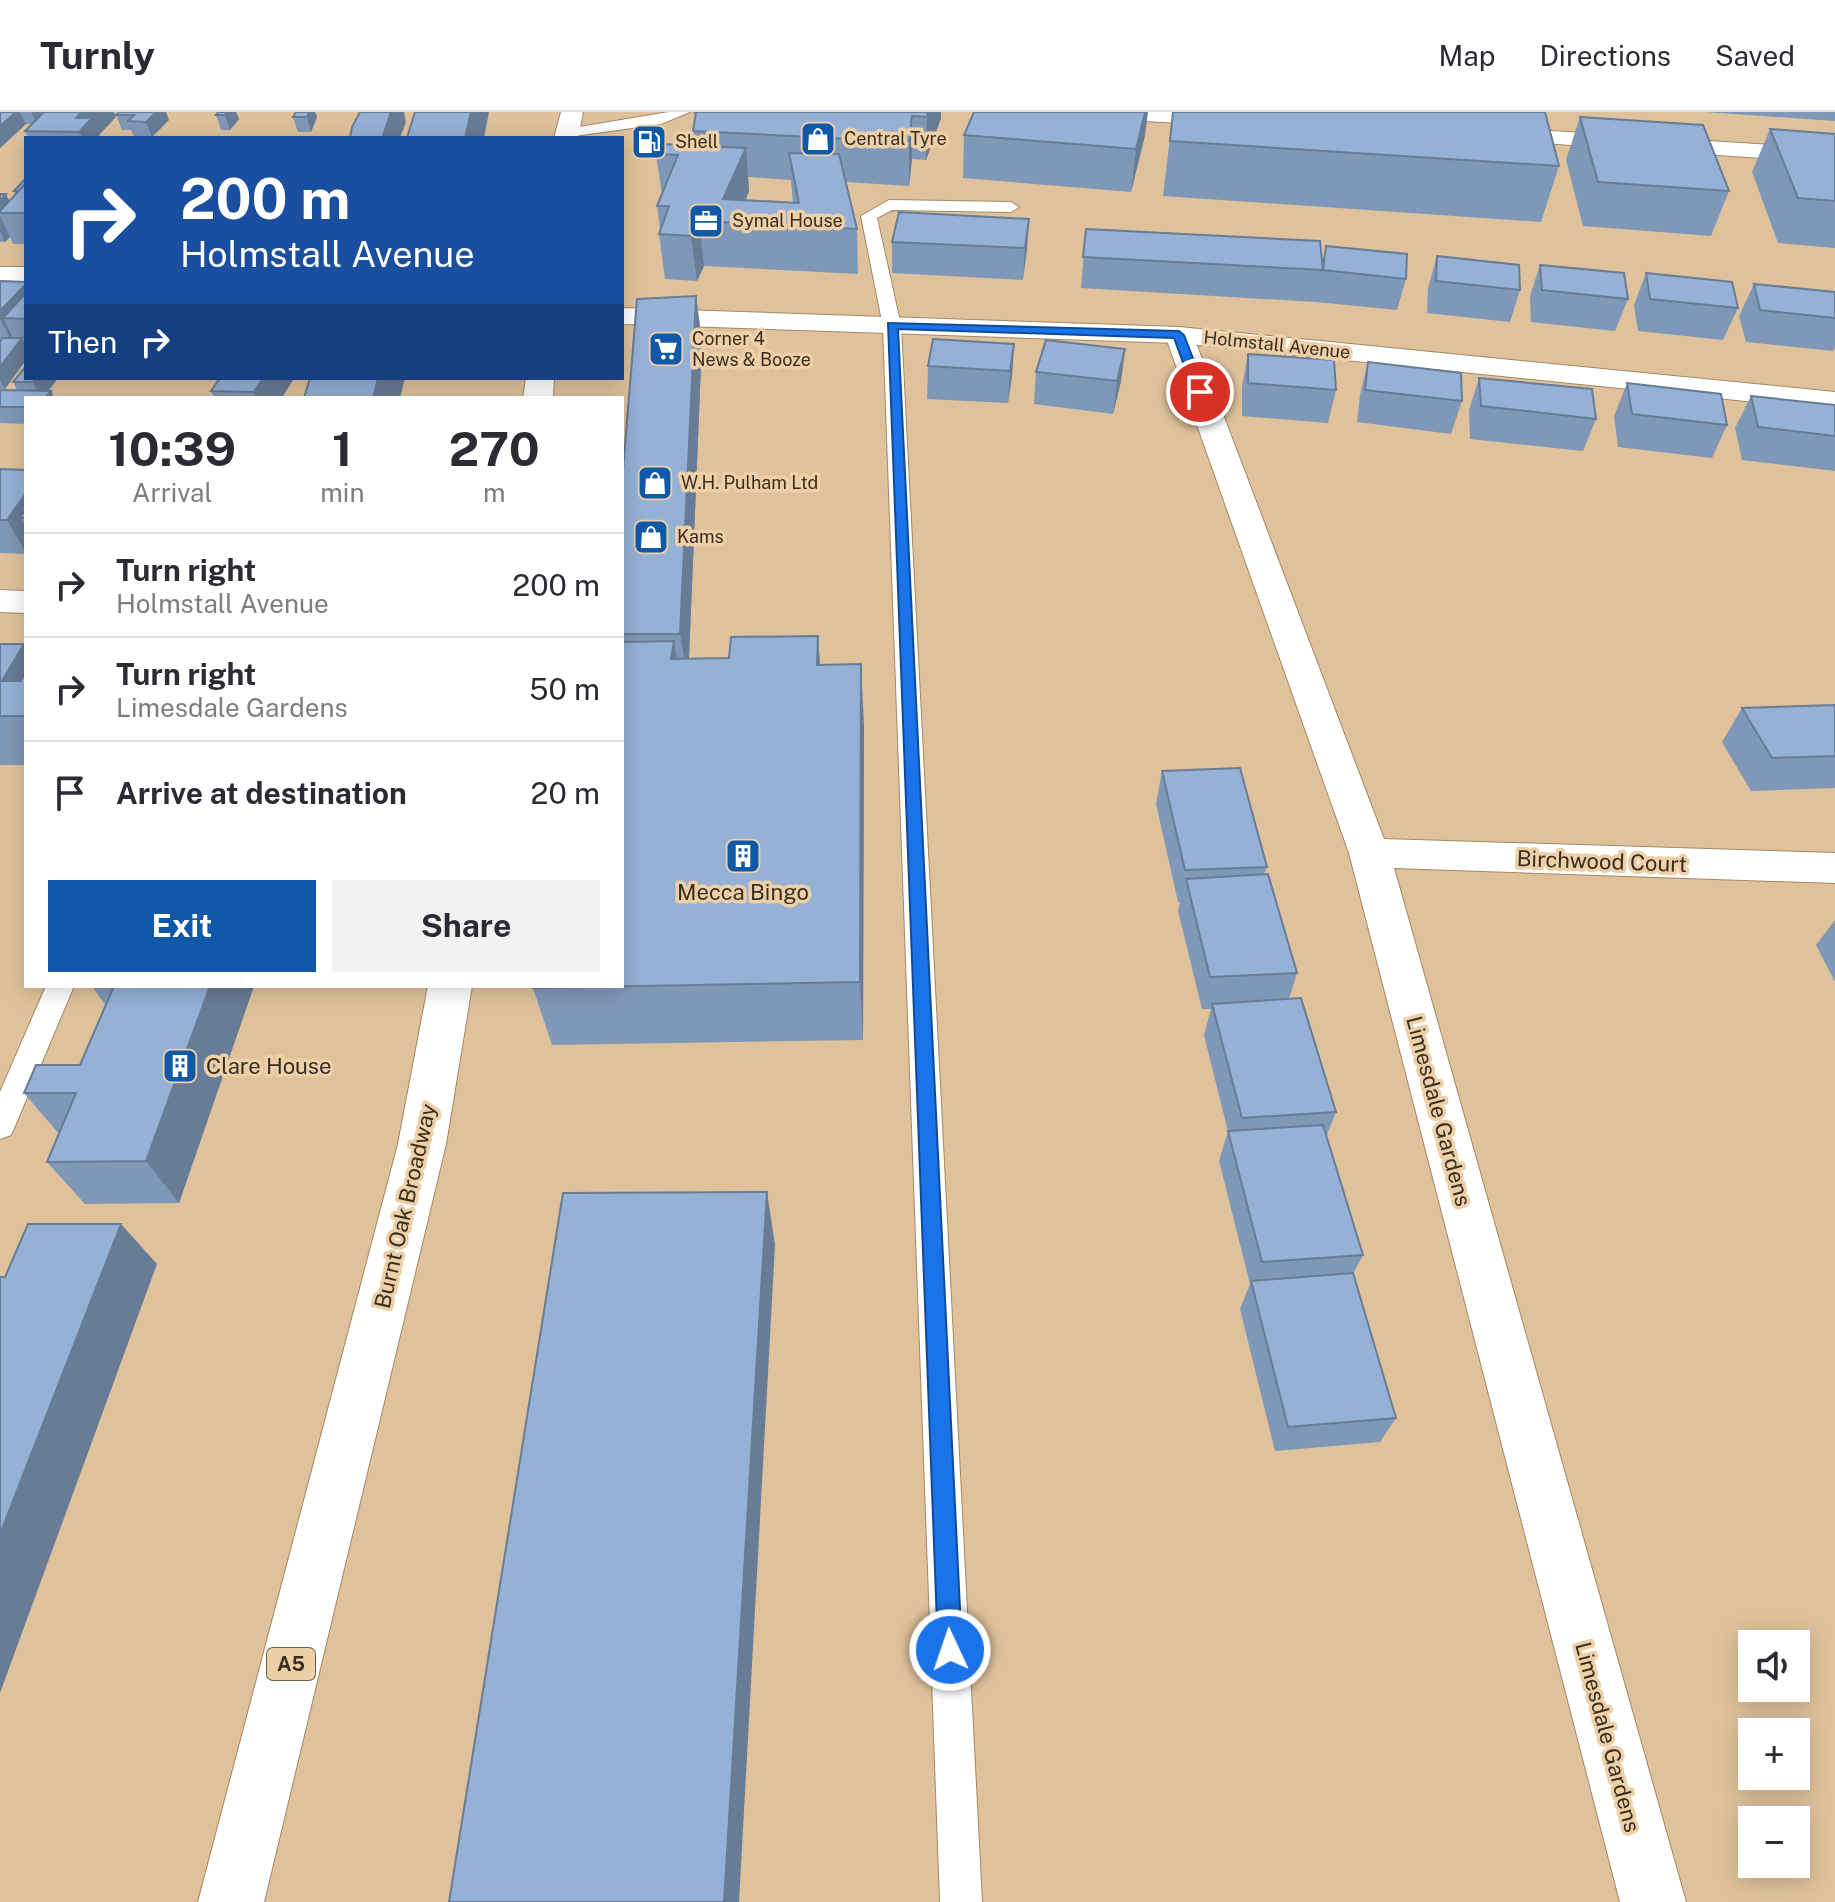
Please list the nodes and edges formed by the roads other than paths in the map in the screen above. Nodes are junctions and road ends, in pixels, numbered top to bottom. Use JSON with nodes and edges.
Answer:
{"nodes":[{"id":1,"x":683,"y":112,"type":"edge"},
{"id":2,"x":1109,"y":112,"type":"edge"},
{"id":3,"x":1252,"y":120,"type":"edge"},
{"id":4,"x":568,"y":128,"type":"edge"},
{"id":5,"x":1474,"y":133,"type":"edge"},
{"id":6,"x":1835,"y":156,"type":"edge"},
{"id":7,"x":1011,"y":207,"type":"dead end"},
{"id":8,"x":0,"y":275,"type":"edge"},
{"id":9,"x":24,"y":275,"type":"edge"},
{"id":10,"x":624,"y":316,"type":"edge"},
{"id":11,"x":892,"y":326,"type":"junction"},
{"id":12,"x":1179,"y":335,"type":"junction"},
{"id":13,"x":1835,"y":401,"type":"edge"},
{"id":14,"x":0,"y":601,"type":"edge"},
{"id":15,"x":24,"y":602,"type":"edge"},
{"id":16,"x":1369,"y":853,"type":"junction"},
{"id":17,"x":1835,"y":868,"type":"edge"},
{"id":18,"x":59,"y":988,"type":"edge"},
{"id":19,"x":450,"y":988,"type":"edge"},
{"id":20,"x":0,"y":1126,"type":"edge"},
{"id":21,"x":231,"y":1902,"type":"edge"},
{"id":22,"x":961,"y":1902,"type":"edge"},
{"id":23,"x":1653,"y":1902,"type":"edge"}],
"edges":[{"from":1,"to":4,"type":"lane"},
{"from":2,"to":3,"type":"street"},
{"from":5,"to":6,"type":"street"},
{"from":7,"to":11,"type":"lane"},
{"from":8,"to":9,"type":"street"},
{"from":10,"to":11,"type":"street","name":"Holmstall Avenue"},
{"from":11,"to":12,"type":"street","name":"Holmstall Avenue"},
{"from":11,"to":22,"type":"lane"},
{"from":12,"to":13,"type":"street","name":"Holmstall Avenue"},
{"from":12,"to":16,"type":"street","name":"Limesdale Gardens"},
{"from":14,"to":15,"type":"street"},
{"from":16,"to":17,"type":"street","name":"Birchwood Court"},
{"from":16,"to":23,"type":"street","name":"Limesdale Gardens"},
{"from":18,"to":20,"type":"lane"},
{"from":19,"to":21,"type":"street","name":"Burnt Oak Broadway","number":"A5"}]}
